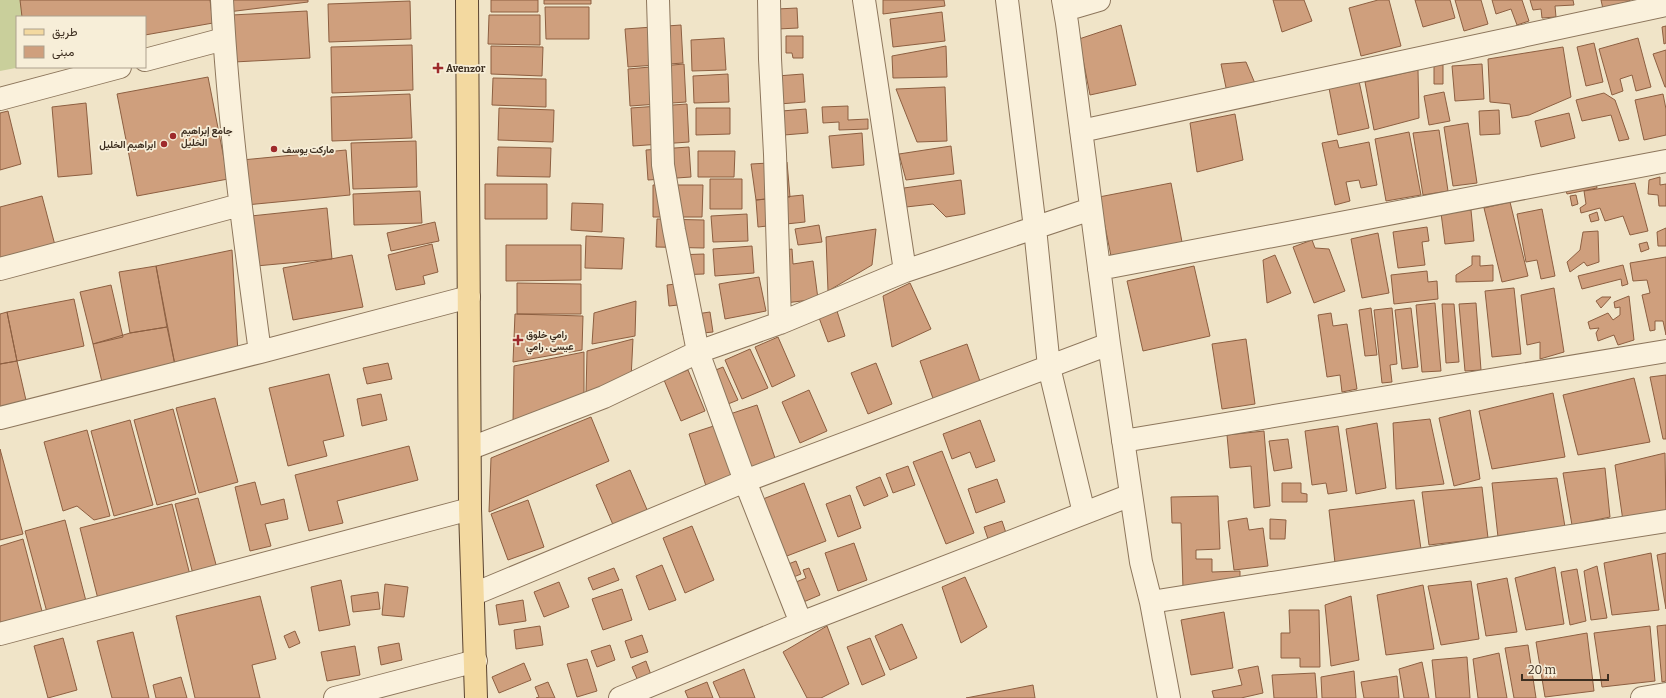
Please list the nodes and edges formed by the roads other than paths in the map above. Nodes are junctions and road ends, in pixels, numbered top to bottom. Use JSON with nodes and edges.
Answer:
{"nodes":[{"id":1,"x":222,"y":0,"type":"edge"},
{"id":2,"x":467,"y":0,"type":"edge"},
{"id":3,"x":658,"y":0,"type":"edge"},
{"id":4,"x":769,"y":0,"type":"edge"},
{"id":5,"x":864,"y":0,"type":"edge"},
{"id":6,"x":1007,"y":0,"type":"edge"},
{"id":7,"x":1099,"y":0,"type":"edge"},
{"id":8,"x":1064,"y":5,"type":"edge"},
{"id":9,"x":1666,"y":5,"type":"edge"},
{"id":10,"x":224,"y":39,"type":"junction"},
{"id":11,"x":146,"y":60,"type":"edge"},
{"id":12,"x":116,"y":68,"type":"edge"},
{"id":13,"x":0,"y":99,"type":"edge"},
{"id":14,"x":1081,"y":131,"type":"junction"},
{"id":15,"x":1666,"y":161,"type":"edge"},
{"id":16,"x":240,"y":205,"type":"junction"},
{"id":17,"x":1091,"y":209,"type":"junction"},
{"id":18,"x":1035,"y":228,"type":"junction"},
{"id":19,"x":0,"y":269,"type":"edge"},
{"id":20,"x":1099,"y":269,"type":"junction"},
{"id":21,"x":905,"y":271,"type":"junction"},
{"id":22,"x":469,"y":297,"type":"junction"},
{"id":23,"x":780,"y":323,"type":"junction"},
{"id":24,"x":1109,"y":344,"type":"junction"},
{"id":25,"x":1666,"y":351,"type":"edge"},
{"id":26,"x":260,"y":352,"type":"junction"},
{"id":27,"x":698,"y":352,"type":"junction"},
{"id":28,"x":1049,"y":367,"type":"junction"},
{"id":29,"x":0,"y":418,"type":"edge"},
{"id":30,"x":1123,"y":441,"type":"junction"},
{"id":31,"x":471,"y":448,"type":"junction"},
{"id":32,"x":745,"y":481,"type":"junction"},
{"id":33,"x":1131,"y":495,"type":"junction"},
{"id":34,"x":470,"y":509,"type":"junction"},
{"id":35,"x":1084,"y":513,"type":"junction"},
{"id":36,"x":1666,"y":521,"type":"edge"},
{"id":37,"x":474,"y":594,"type":"junction"},
{"id":38,"x":1151,"y":602,"type":"junction"},
{"id":39,"x":801,"y":623,"type":"junction"},
{"id":40,"x":0,"y":634,"type":"edge"},
{"id":41,"x":476,"y":661,"type":"junction"},
{"id":42,"x":1666,"y":694,"type":"edge"},
{"id":43,"x":335,"y":698,"type":"edge"},
{"id":44,"x":476,"y":698,"type":"edge"},
{"id":45,"x":620,"y":698,"type":"edge"},
{"id":46,"x":1169,"y":698,"type":"edge"},
{"id":47,"x":1642,"y":698,"type":"edge"}],
"edges":[{"from":1,"to":10,"type":"street"},
{"from":2,"to":22,"type":"main road"},
{"from":3,"to":27,"type":"street"},
{"from":4,"to":23,"type":"street"},
{"from":5,"to":21,"type":"street"},
{"from":6,"to":18,"type":"street"},
{"from":7,"to":8,"type":"street"},
{"from":8,"to":14,"type":"street"},
{"from":9,"to":14,"type":"street"},
{"from":10,"to":11,"type":"street"},
{"from":10,"to":16,"type":"street"},
{"from":12,"to":13,"type":"street"},
{"from":14,"to":17,"type":"street"},
{"from":15,"to":20,"type":"street"},
{"from":16,"to":19,"type":"street"},
{"from":16,"to":26,"type":"street"},
{"from":17,"to":18,"type":"street"},
{"from":17,"to":20,"type":"street"},
{"from":18,"to":21,"type":"street"},
{"from":18,"to":28,"type":"street"},
{"from":20,"to":24,"type":"street"},
{"from":21,"to":23,"type":"street"},
{"from":22,"to":26,"type":"street"},
{"from":22,"to":31,"type":"main road"},
{"from":23,"to":27,"type":"street"},
{"from":24,"to":28,"type":"street"},
{"from":24,"to":30,"type":"street"},
{"from":25,"to":30,"type":"street"},
{"from":26,"to":29,"type":"street"},
{"from":27,"to":31,"type":"street"},
{"from":27,"to":32,"type":"street"},
{"from":28,"to":32,"type":"street"},
{"from":28,"to":35,"type":"street"},
{"from":30,"to":33,"type":"street"},
{"from":31,"to":34,"type":"main road"},
{"from":32,"to":37,"type":"street"},
{"from":32,"to":39,"type":"street"},
{"from":33,"to":35,"type":"street"},
{"from":33,"to":38,"type":"street"},
{"from":34,"to":37,"type":"main road"},
{"from":34,"to":40,"type":"street"},
{"from":35,"to":39,"type":"street"},
{"from":36,"to":38,"type":"street"},
{"from":37,"to":41,"type":"main road"},
{"from":38,"to":46,"type":"street"},
{"from":39,"to":45,"type":"street"},
{"from":41,"to":43,"type":"street"},
{"from":41,"to":44,"type":"main road"},
{"from":42,"to":47,"type":"street"}]}
